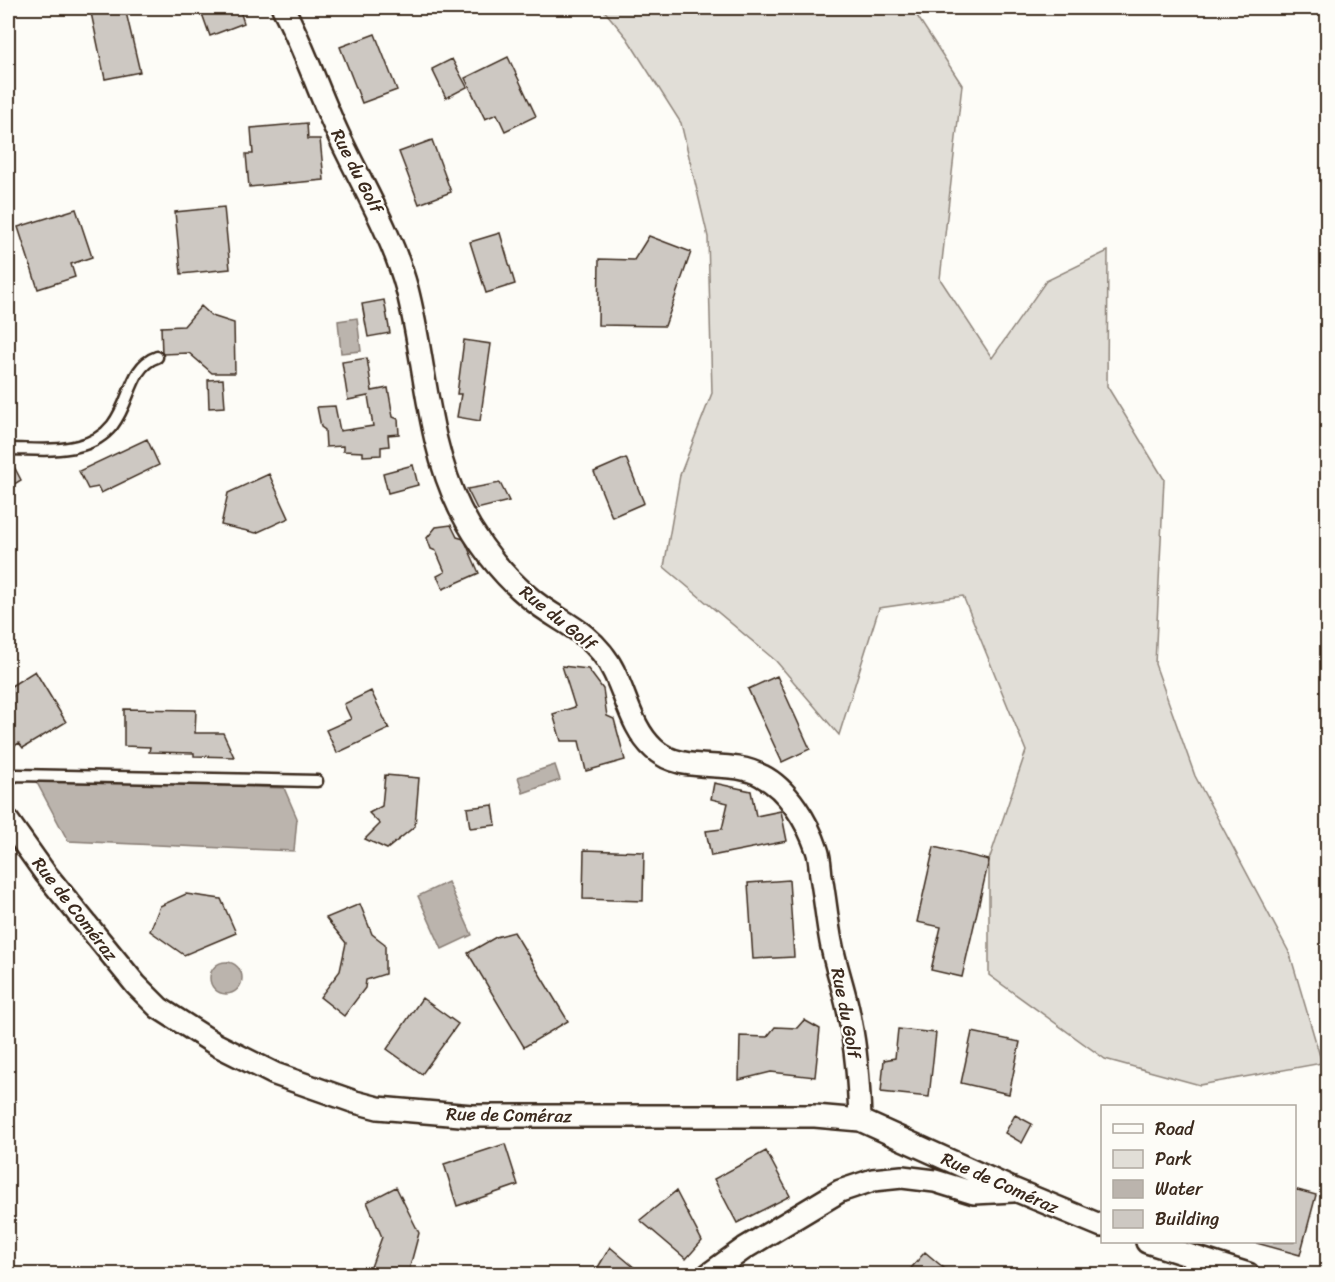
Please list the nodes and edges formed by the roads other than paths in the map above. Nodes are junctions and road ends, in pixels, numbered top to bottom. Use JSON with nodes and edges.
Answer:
{"nodes":[{"id":1,"x":283,"y":8,"type":"edge"},
{"id":2,"x":158,"y":357,"type":"dead end"},
{"id":3,"x":8,"y":449,"type":"edge"},
{"id":4,"x":8,"y":780,"type":"edge"},
{"id":5,"x":317,"y":781,"type":"dead end"},
{"id":6,"x":8,"y":820,"type":"edge"},
{"id":7,"x":860,"y":1120,"type":"junction"},
{"id":8,"x":1015,"y":1190,"type":"junction"},
{"id":9,"x":1101,"y":1226,"type":"edge"},
{"id":10,"x":1149,"y":1243,"type":"edge"},
{"id":11,"x":709,"y":1275,"type":"edge"},
{"id":12,"x":1248,"y":1275,"type":"edge"}],
"edges":[{"from":1,"to":7,"type":"street","name":"Rue du Golf"},
{"from":2,"to":3,"type":"lane"},
{"from":4,"to":5,"type":"lane"},
{"from":6,"to":7,"type":"street","name":"Rue de Coméraz"},
{"from":7,"to":8,"type":"street","name":"Rue de Coméraz"},
{"from":8,"to":9,"type":"street","name":"Rue de Coméraz"},
{"from":8,"to":11,"type":"street"},
{"from":10,"to":12,"type":"street"}]}
